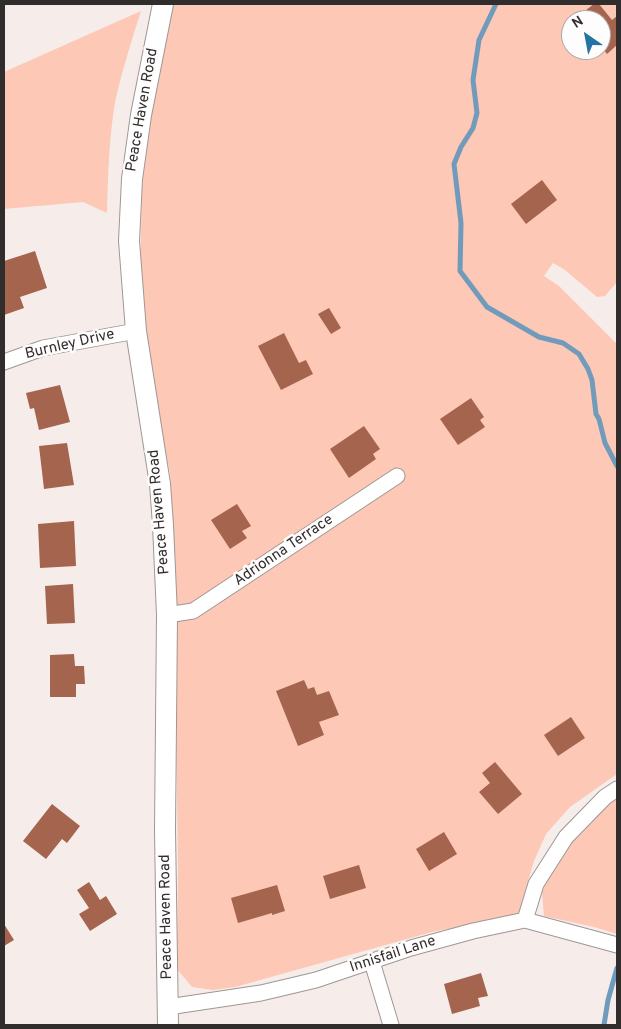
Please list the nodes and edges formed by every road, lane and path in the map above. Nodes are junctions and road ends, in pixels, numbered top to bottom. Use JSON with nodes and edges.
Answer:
{"nodes":[{"id":1,"x":163,"y":4,"type":"edge"},
{"id":2,"x":136,"y":331,"type":"junction"},
{"id":3,"x":4,"y":362,"type":"edge"},
{"id":4,"x":397,"y":476,"type":"dead end"},
{"id":5,"x":167,"y":615,"type":"junction"},
{"id":6,"x":617,"y":789,"type":"edge"},
{"id":7,"x":526,"y":920,"type":"junction"},
{"id":8,"x":617,"y":945,"type":"edge"},
{"id":9,"x":372,"y":962,"type":"junction"},
{"id":10,"x":168,"y":1016,"type":"edge"},
{"id":11,"x":392,"y":1025,"type":"edge"}],
"edges":[{"from":1,"to":2,"type":"main road","name":"Peace Haven Road"},
{"from":2,"to":3,"type":"street","name":"Burnley Drive"},
{"from":2,"to":5,"type":"main road","name":"Peace Haven Road"},
{"from":4,"to":5,"type":"street","name":"Adrionna Terrace"},
{"from":5,"to":10,"type":"main road","name":"Peace Haven Road"},
{"from":6,"to":7,"type":"street"},
{"from":7,"to":8,"type":"street","name":"Innisfail Lane"},
{"from":7,"to":9,"type":"street","name":"Innisfail Lane"},
{"from":9,"to":10,"type":"street","name":"Innisfail Lane"},
{"from":9,"to":11,"type":"street"}]}
